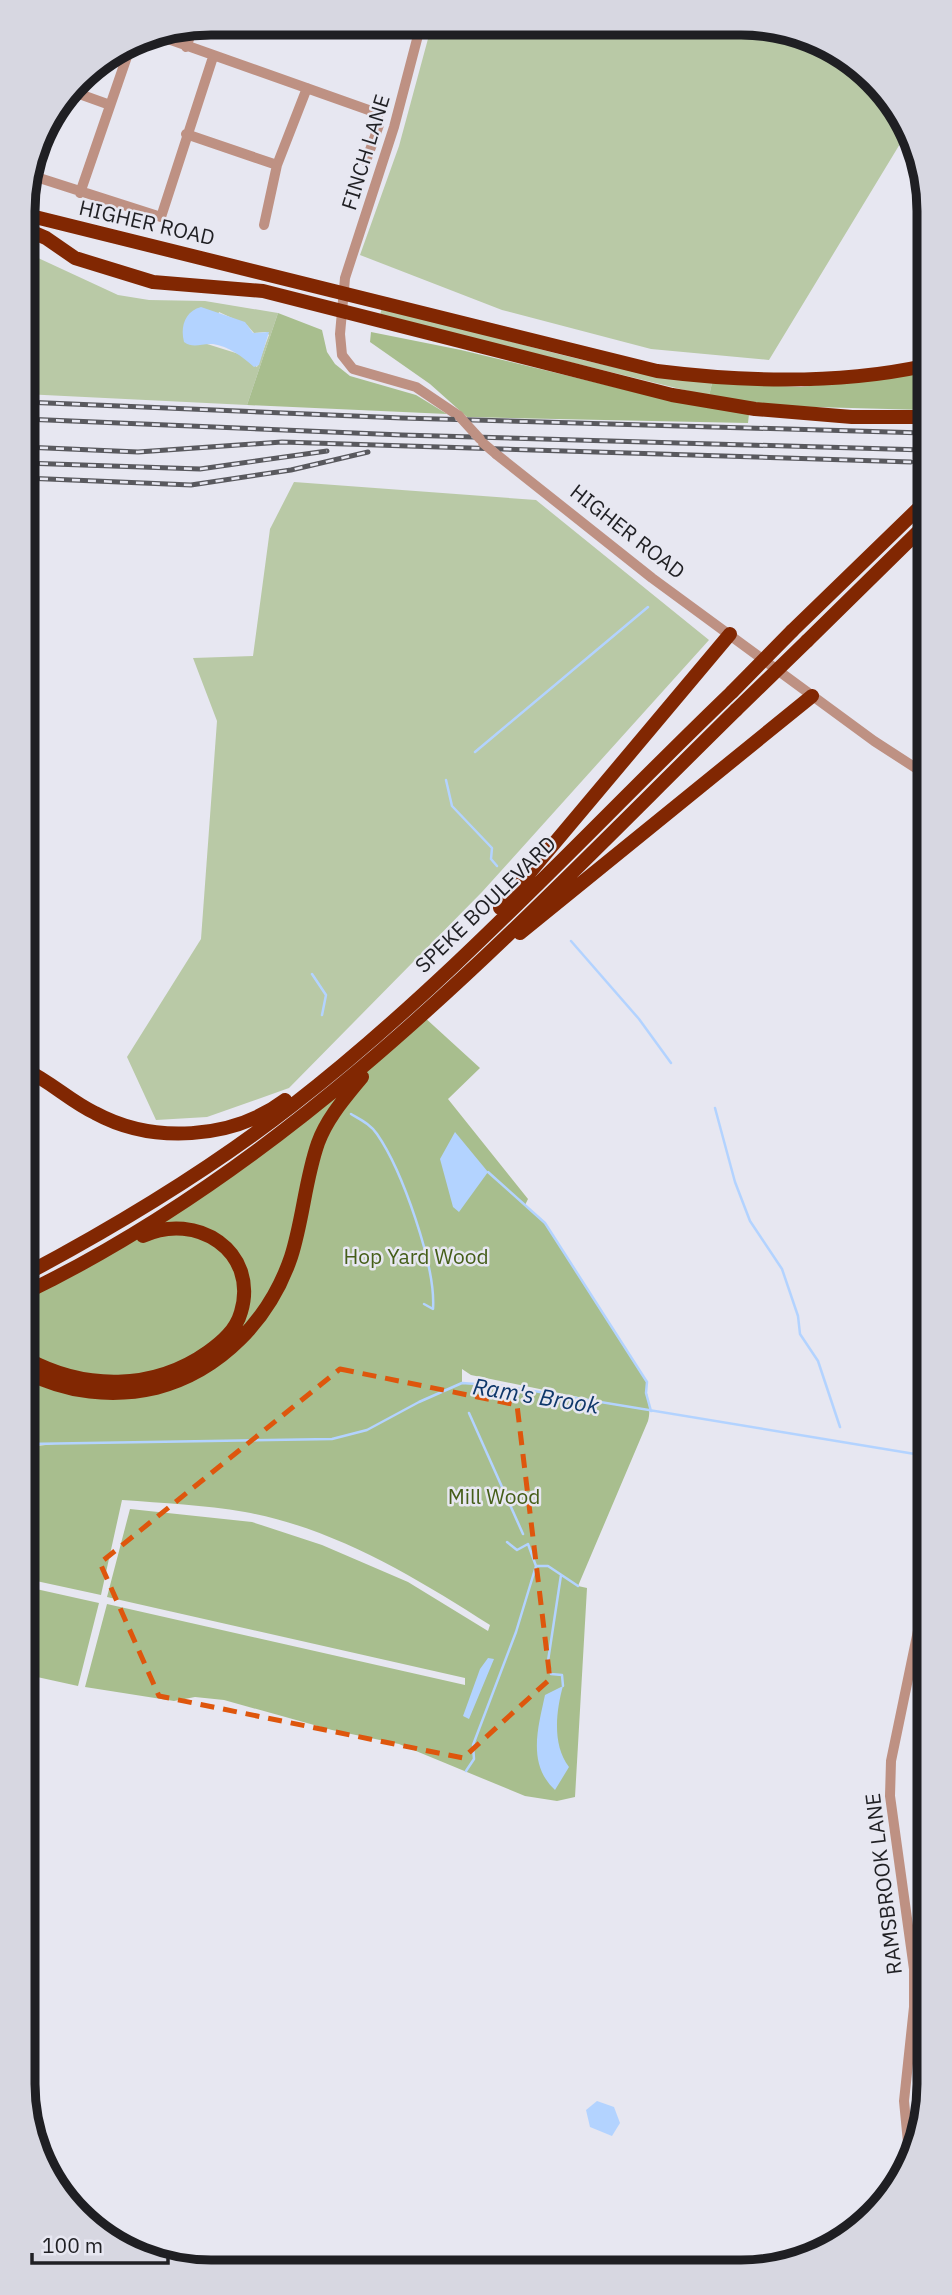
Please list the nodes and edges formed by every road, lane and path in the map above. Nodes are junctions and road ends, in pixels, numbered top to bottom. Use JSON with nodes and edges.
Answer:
{"nodes":[{"id":1,"x":418,"y":35,"type":"edge"},
{"id":2,"x":190,"y":36,"type":"edge"},
{"id":3,"x":169,"y":40,"type":"edge"},
{"id":4,"x":186,"y":47,"type":"junction"},
{"id":5,"x":127,"y":57,"type":"edge"},
{"id":6,"x":213,"y":57,"type":"junction"},
{"id":7,"x":307,"y":88,"type":"junction"},
{"id":8,"x":80,"y":94,"type":"edge"},
{"id":9,"x":110,"y":105,"type":"junction"},
{"id":10,"x":186,"y":134,"type":"junction"},
{"id":11,"x":366,"y":161,"type":"dead end"},
{"id":12,"x":277,"y":165,"type":"junction"},
{"id":13,"x":39,"y":178,"type":"edge"},
{"id":14,"x":80,"y":193,"type":"junction"},
{"id":15,"x":35,"y":217,"type":"edge"},
{"id":16,"x":264,"y":225,"type":"dead end"},
{"id":17,"x":35,"y":233,"type":"edge"},
{"id":18,"x":343,"y":291,"type":"junction"},
{"id":19,"x":341,"y":311,"type":"junction"},
{"id":20,"x":917,"y":367,"type":"edge"},
{"id":21,"x":917,"y":417,"type":"edge"},
{"id":22,"x":917,"y":510,"type":"edge"},
{"id":23,"x":917,"y":533,"type":"edge"},
{"id":24,"x":730,"y":634,"type":"junction"},
{"id":25,"x":813,"y":696,"type":"junction"},
{"id":26,"x":917,"y":768,"type":"edge"},
{"id":27,"x":454,"y":963,"type":"junction"},
{"id":28,"x":454,"y":985,"type":"junction"},
{"id":29,"x":408,"y":1008,"type":"junction"},
{"id":30,"x":388,"y":1047,"type":"junction"},
{"id":31,"x":35,"y":1076,"type":"edge"},
{"id":32,"x":35,"y":1268,"type":"edge"},
{"id":33,"x":35,"y":1288,"type":"edge"},
{"id":34,"x":35,"y":1288,"type":"edge"},
{"id":35,"x":35,"y":1363,"type":"edge"},
{"id":36,"x":35,"y":1375,"type":"edge"},
{"id":37,"x":917,"y":1636,"type":"edge"},
{"id":38,"x":908,"y":2139,"type":"edge"}],
"edges":[{"from":1,"to":18,"type":"street","name":"FINCH LANE"},
{"from":2,"to":4,"type":"street"},
{"from":3,"to":4,"type":"street"},
{"from":4,"to":6,"type":"street"},
{"from":5,"to":9,"type":"street"},
{"from":6,"to":7,"type":"street"},
{"from":6,"to":10,"type":"street"},
{"from":7,"to":11,"type":"street"},
{"from":7,"to":12,"type":"street"},
{"from":8,"to":9,"type":"street"},
{"from":9,"to":14,"type":"street"},
{"from":10,"to":12,"type":"street"},
{"from":10,"to":14,"type":"street"},
{"from":12,"to":16,"type":"street"},
{"from":13,"to":14,"type":"street"},
{"from":15,"to":18,"type":"highway","name":"HIGHER ROAD"},
{"from":17,"to":19,"type":"highway"},
{"from":18,"to":19,"type":"street","name":"HIGHER ROAD"},
{"from":18,"to":20,"type":"highway","name":"HIGHER ROAD"},
{"from":19,"to":21,"type":"highway"},
{"from":19,"to":24,"type":"street","name":"HIGHER ROAD","bridge":true},
{"from":22,"to":27,"type":"highway","name":"SPEKE BOULEVARD","bridge":true},
{"from":23,"to":28,"type":"highway","name":"SPEKE BOULEVARD","bridge":true},
{"from":24,"to":25,"type":"street","name":"HIGHER ROAD"},
{"from":24,"to":27,"type":"highway"},
{"from":25,"to":26,"type":"street","name":"HIGHER ROAD"},
{"from":25,"to":28,"type":"highway"},
{"from":27,"to":29,"type":"highway","name":"SPEKE BOULEVARD"},
{"from":28,"to":30,"type":"highway","name":"SPEKE BOULEVARD"},
{"from":29,"to":31,"type":"highway"},
{"from":29,"to":32,"type":"highway","name":"SPEKE BOULEVARD"},
{"from":30,"to":33,"type":"highway","name":"SPEKE BOULEVARD"},
{"from":30,"to":36,"type":"highway"},
{"from":34,"to":35,"type":"highway"},
{"from":37,"to":38,"type":"street","name":"RAMSBROOK LANE"}]}
